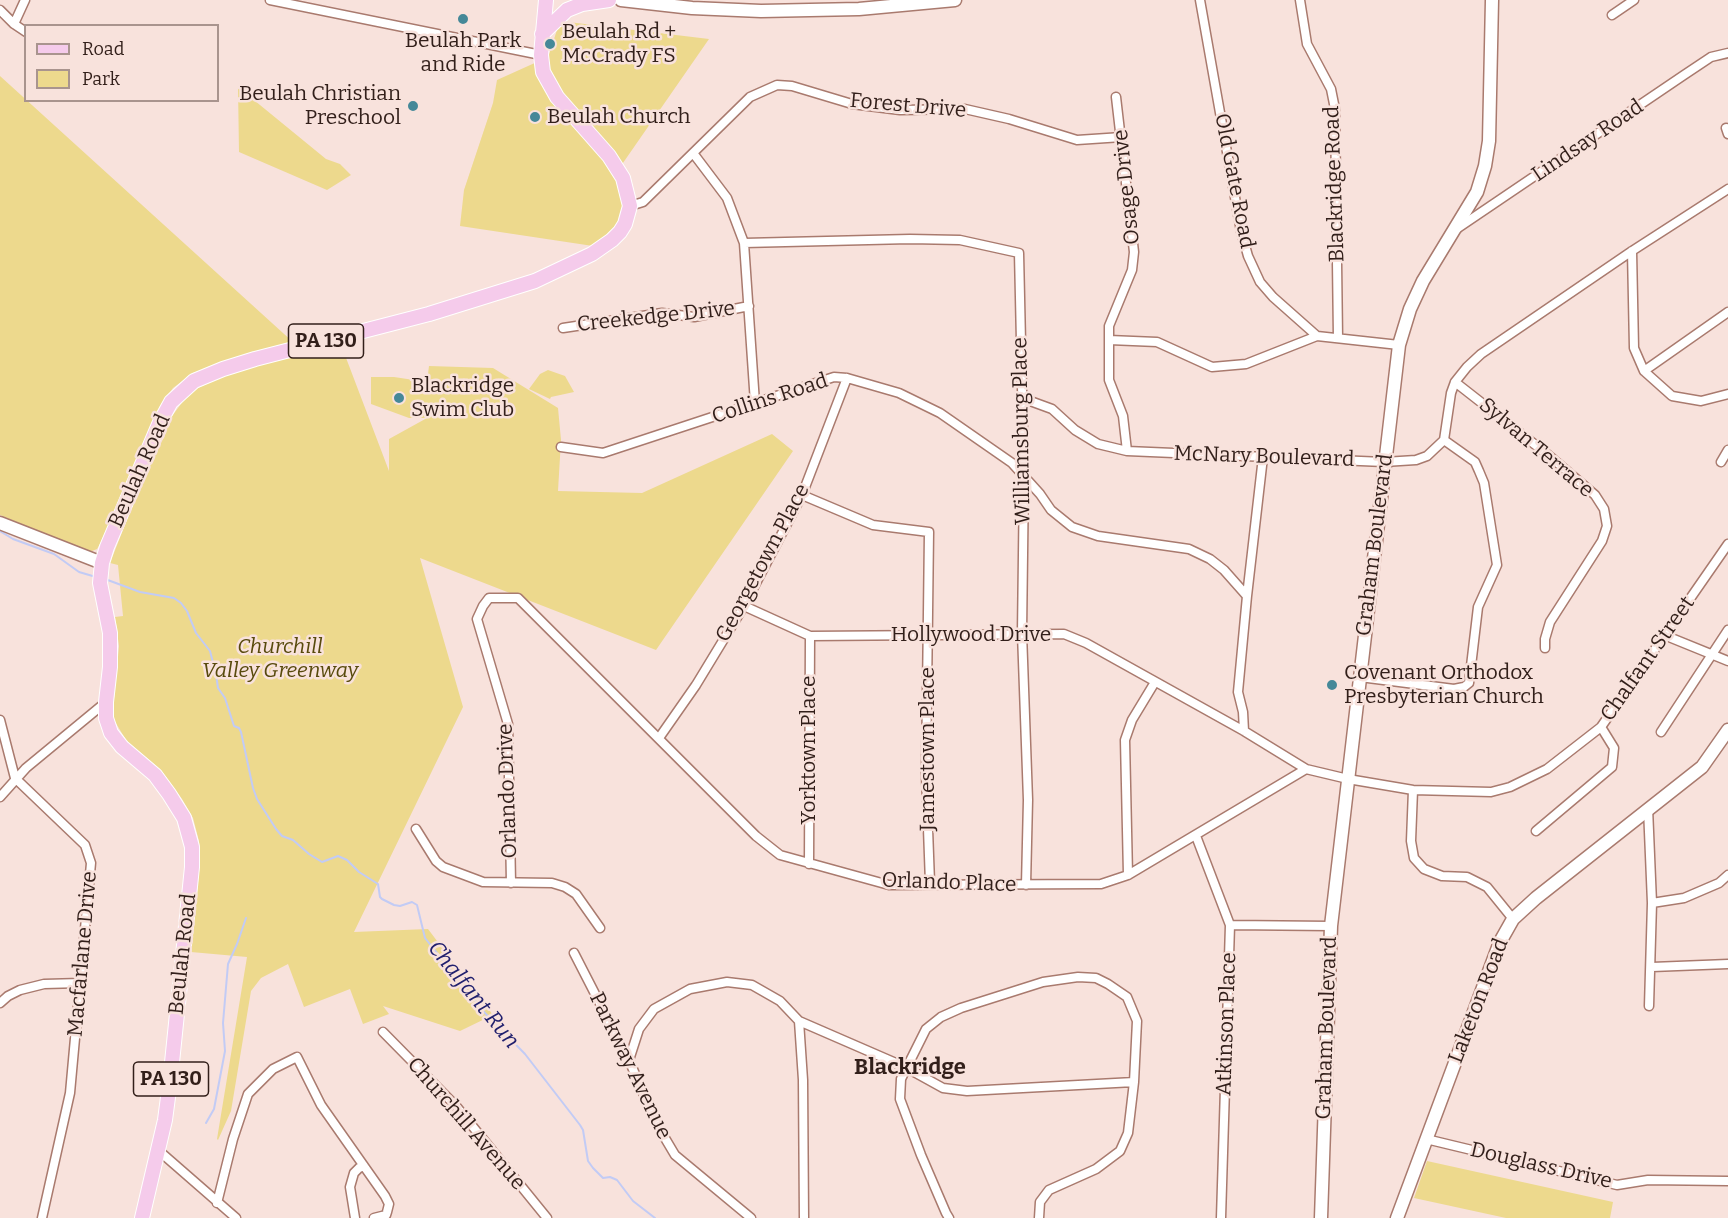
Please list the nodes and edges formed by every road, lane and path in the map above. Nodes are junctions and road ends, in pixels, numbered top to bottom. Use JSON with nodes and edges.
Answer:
{"nodes":[{"id":1,"x":25,"y":0,"type":"edge"},
{"id":2,"x":270,"y":0,"type":"edge"},
{"id":3,"x":546,"y":0,"type":"edge"},
{"id":4,"x":609,"y":0,"type":"edge"},
{"id":5,"x":621,"y":0,"type":"edge"},
{"id":6,"x":954,"y":0,"type":"edge"},
{"id":7,"x":1200,"y":0,"type":"edge"},
{"id":8,"x":1300,"y":0,"type":"edge"},
{"id":9,"x":1492,"y":0,"type":"edge"},
{"id":10,"x":1634,"y":0,"type":"edge"},
{"id":11,"x":904,"y":3,"type":"edge"},
{"id":12,"x":0,"y":10,"type":"edge"},
{"id":13,"x":1612,"y":15,"type":"dead end"},
{"id":14,"x":14,"y":24,"type":"junction"},
{"id":15,"x":24,"y":31,"type":"edge"},
{"id":16,"x":543,"y":34,"type":"junction"},
{"id":17,"x":1728,"y":52,"type":"edge"},
{"id":18,"x":541,"y":55,"type":"junction"},
{"id":19,"x":1116,"y":97,"type":"dead end"},
{"id":20,"x":1122,"y":137,"type":"junction"},
{"id":21,"x":693,"y":153,"type":"junction"},
{"id":22,"x":1728,"y":189,"type":"edge"},
{"id":23,"x":630,"y":206,"type":"junction"},
{"id":24,"x":1451,"y":233,"type":"junction"},
{"id":25,"x":744,"y":243,"type":"junction"},
{"id":26,"x":1632,"y":251,"type":"junction"},
{"id":27,"x":750,"y":306,"type":"junction"},
{"id":28,"x":1728,"y":312,"type":"edge"},
{"id":29,"x":563,"y":327,"type":"dead end"},
{"id":30,"x":1317,"y":336,"type":"junction"},
{"id":31,"x":1338,"y":338,"type":"junction"},
{"id":32,"x":1108,"y":340,"type":"junction"},
{"id":33,"x":1399,"y":345,"type":"junction"},
{"id":34,"x":1644,"y":371,"type":"junction"},
{"id":35,"x":847,"y":378,"type":"junction"},
{"id":36,"x":1455,"y":382,"type":"junction"},
{"id":37,"x":1728,"y":394,"type":"edge"},
{"id":38,"x":1022,"y":398,"type":"junction"},
{"id":39,"x":755,"y":403,"type":"junction"},
{"id":40,"x":1444,"y":440,"type":"junction"},
{"id":41,"x":561,"y":447,"type":"dead end"},
{"id":42,"x":1728,"y":450,"type":"edge"},
{"id":43,"x":1127,"y":451,"type":"junction"},
{"id":44,"x":1263,"y":457,"type":"junction"},
{"id":45,"x":1384,"y":462,"type":"junction"},
{"id":46,"x":1721,"y":462,"type":"dead end"},
{"id":47,"x":1024,"y":476,"type":"junction"},
{"id":48,"x":802,"y":495,"type":"junction"},
{"id":49,"x":1,"y":523,"type":"edge"},
{"id":50,"x":1728,"y":544,"type":"edge"},
{"id":51,"x":101,"y":566,"type":"junction"},
{"id":52,"x":1247,"y":596,"type":"junction"},
{"id":53,"x":489,"y":598,"type":"joint"},
{"id":54,"x":744,"y":606,"type":"junction"},
{"id":55,"x":1728,"y":630,"type":"edge"},
{"id":56,"x":1022,"y":633,"type":"junction"},
{"id":57,"x":929,"y":634,"type":"junction"},
{"id":58,"x":1664,"y":635,"type":"junction"},
{"id":59,"x":810,"y":636,"type":"junction"},
{"id":60,"x":1545,"y":648,"type":"dead end"},
{"id":61,"x":1711,"y":654,"type":"junction"},
{"id":62,"x":1728,"y":662,"type":"edge"},
{"id":63,"x":1360,"y":677,"type":"junction"},
{"id":64,"x":1155,"y":682,"type":"junction"},
{"id":65,"x":105,"y":702,"type":"junction"},
{"id":66,"x":0,"y":720,"type":"edge"},
{"id":67,"x":1601,"y":727,"type":"junction"},
{"id":68,"x":1728,"y":730,"type":"edge"},
{"id":69,"x":1244,"y":731,"type":"junction"},
{"id":70,"x":1662,"y":732,"type":"dead end"},
{"id":71,"x":659,"y":738,"type":"junction"},
{"id":72,"x":1306,"y":769,"type":"junction"},
{"id":73,"x":15,"y":778,"type":"junction"},
{"id":74,"x":1348,"y":779,"type":"junction"},
{"id":75,"x":1413,"y":790,"type":"junction"},
{"id":76,"x":0,"y":797,"type":"edge"},
{"id":77,"x":1648,"y":808,"type":"junction"},
{"id":78,"x":416,"y":829,"type":"dead end"},
{"id":79,"x":1536,"y":831,"type":"dead end"},
{"id":80,"x":1196,"y":836,"type":"junction"},
{"id":81,"x":809,"y":864,"type":"junction"},
{"id":82,"x":1128,"y":875,"type":"junction"},
{"id":83,"x":1728,"y":875,"type":"edge"},
{"id":84,"x":511,"y":883,"type":"junction"},
{"id":85,"x":930,"y":883,"type":"junction"},
{"id":86,"x":1026,"y":885,"type":"junction"},
{"id":87,"x":1652,"y":903,"type":"junction"},
{"id":88,"x":1513,"y":919,"type":"junction"},
{"id":89,"x":1230,"y":925,"type":"junction"},
{"id":90,"x":1331,"y":926,"type":"junction"},
{"id":91,"x":600,"y":927,"type":"dead end"},
{"id":92,"x":574,"y":953,"type":"dead end"},
{"id":93,"x":1728,"y":964,"type":"edge"},
{"id":94,"x":1652,"y":967,"type":"junction"},
{"id":95,"x":81,"y":983,"type":"junction"},
{"id":96,"x":0,"y":1003,"type":"edge"},
{"id":97,"x":1649,"y":1006,"type":"dead end"},
{"id":98,"x":799,"y":1021,"type":"junction"},
{"id":99,"x":383,"y":1032,"type":"dead end"},
{"id":100,"x":629,"y":1060,"type":"junction"},
{"id":101,"x":905,"y":1067,"type":"junction"},
{"id":102,"x":1134,"y":1082,"type":"junction"},
{"id":103,"x":1426,"y":1139,"type":"junction"},
{"id":104,"x":158,"y":1150,"type":"junction"},
{"id":105,"x":364,"y":1166,"type":"junction"},
{"id":106,"x":1728,"y":1181,"type":"edge"},
{"id":107,"x":217,"y":1203,"type":"junction"},
{"id":108,"x":42,"y":1218,"type":"edge"},
{"id":109,"x":142,"y":1218,"type":"edge"},
{"id":110,"x":236,"y":1218,"type":"edge"},
{"id":111,"x":355,"y":1218,"type":"edge"},
{"id":112,"x":374,"y":1218,"type":"edge"},
{"id":113,"x":547,"y":1218,"type":"edge"},
{"id":114,"x":751,"y":1218,"type":"edge"},
{"id":115,"x":804,"y":1218,"type":"edge"},
{"id":116,"x":950,"y":1218,"type":"edge"},
{"id":117,"x":1039,"y":1218,"type":"edge"},
{"id":118,"x":1221,"y":1218,"type":"edge"},
{"id":119,"x":1321,"y":1218,"type":"edge"},
{"id":120,"x":1397,"y":1218,"type":"edge"}],
"edges":[{"from":1,"to":14,"type":"street"},
{"from":2,"to":18,"type":"street"},
{"from":3,"to":16,"type":"main road"},
{"from":4,"to":16,"type":"main road"},
{"from":5,"to":11,"type":"street"},
{"from":6,"to":11,"type":"street"},
{"from":7,"to":30,"type":"street","name":"Old Gate Road"},
{"from":8,"to":31,"type":"street","name":"Blackridge Road"},
{"from":9,"to":24,"type":"street","name":"Graham Boulevard"},
{"from":10,"to":13,"type":"street"},
{"from":12,"to":14,"type":"street"},
{"from":14,"to":15,"type":"street"},
{"from":16,"to":18,"type":"main road"},
{"from":17,"to":24,"type":"street","name":"Lindsay Road"},
{"from":18,"to":23,"type":"main road"},
{"from":19,"to":20,"type":"street","name":"Osage Drive"},
{"from":20,"to":21,"type":"street","name":"Forest Drive"},
{"from":20,"to":32,"type":"street","name":"Osage Drive"},
{"from":21,"to":23,"type":"street","name":"Forest Drive"},
{"from":21,"to":25,"type":"street"},
{"from":22,"to":26,"type":"street"},
{"from":23,"to":51,"type":"main road","name":"Beulah Road","number":"PA 130"},
{"from":24,"to":33,"type":"street","name":"Graham Boulevard"},
{"from":25,"to":27,"type":"street"},
{"from":25,"to":38,"type":"street","name":"Williamsburg Place"},
{"from":26,"to":34,"type":"street"},
{"from":26,"to":36,"type":"street"},
{"from":27,"to":29,"type":"street","name":"Creekedge Drive"},
{"from":27,"to":39,"type":"street"},
{"from":28,"to":34,"type":"street"},
{"from":30,"to":31,"type":"street"},
{"from":30,"to":32,"type":"street"},
{"from":31,"to":33,"type":"street"},
{"from":32,"to":43,"type":"street","name":"Osage Drive"},
{"from":33,"to":45,"type":"street","name":"Graham Boulevard"},
{"from":34,"to":37,"type":"street"},
{"from":35,"to":39,"type":"street","name":"Collins Road"},
{"from":35,"to":47,"type":"street","name":"Collins Road"},
{"from":35,"to":48,"type":"street","name":"Georgetown Place"},
{"from":36,"to":40,"type":"street"},
{"from":36,"to":60,"type":"street","name":"Sylvan Terrace"},
{"from":38,"to":43,"type":"street","name":"McNary Boulevard"},
{"from":38,"to":47,"type":"street","name":"Williamsburg Place"},
{"from":39,"to":41,"type":"street","name":"Collins Road"},
{"from":40,"to":45,"type":"street","name":"McNary Boulevard"},
{"from":40,"to":63,"type":"street"},
{"from":42,"to":46,"type":"street"},
{"from":43,"to":44,"type":"street","name":"McNary Boulevard"},
{"from":44,"to":45,"type":"street","name":"McNary Boulevard"},
{"from":44,"to":52,"type":"street"},
{"from":45,"to":63,"type":"street","name":"Graham Boulevard"},
{"from":47,"to":52,"type":"street","name":"Collins Road"},
{"from":47,"to":56,"type":"street","name":"Williamsburg Place"},
{"from":48,"to":54,"type":"street","name":"Georgetown Place"},
{"from":48,"to":57,"type":"street","name":"Jamestown Place"},
{"from":49,"to":51,"type":"street"},
{"from":50,"to":58,"type":"street","name":"Chalfant Street"},
{"from":51,"to":65,"type":"main road","name":"Beulah Road","number":"PA 130"},
{"from":52,"to":69,"type":"street"},
{"from":53,"to":71,"type":"street","name":"Orlando Place"},
{"from":53,"to":84,"type":"street","name":"Orlando Drive"},
{"from":54,"to":59,"type":"street","name":"Hollywood Drive"},
{"from":54,"to":71,"type":"street","name":"Georgetown Place"},
{"from":55,"to":61,"type":"street"},
{"from":56,"to":57,"type":"street","name":"Hollywood Drive"},
{"from":56,"to":64,"type":"street","name":"Hollywood Drive"},
{"from":56,"to":86,"type":"street","name":"Williamsburg Place"},
{"from":57,"to":59,"type":"street","name":"Hollywood Drive"},
{"from":57,"to":85,"type":"street","name":"Jamestown Place"},
{"from":58,"to":61,"type":"street"},
{"from":58,"to":67,"type":"street","name":"Chalfant Street"},
{"from":59,"to":81,"type":"street","name":"Yorktown Place"},
{"from":61,"to":62,"type":"street"},
{"from":61,"to":70,"type":"street"},
{"from":63,"to":74,"type":"street","name":"Graham Boulevard"},
{"from":64,"to":69,"type":"street","name":"Hollywood Drive"},
{"from":64,"to":82,"type":"street"},
{"from":65,"to":73,"type":"street"},
{"from":65,"to":104,"type":"main road","name":"Beulah Road","number":"PA 130"},
{"from":66,"to":73,"type":"street"},
{"from":67,"to":75,"type":"street","name":"Chalfant Street"},
{"from":67,"to":79,"type":"street"},
{"from":68,"to":77,"type":"street","name":"Laketon Road"},
{"from":69,"to":72,"type":"street","name":"Hollywood Drive"},
{"from":71,"to":81,"type":"street","name":"Orlando Place"},
{"from":72,"to":74,"type":"street","name":"Hollywood Drive"},
{"from":72,"to":80,"type":"street","name":"Orlando Place"},
{"from":73,"to":76,"type":"street"},
{"from":73,"to":95,"type":"street","name":"Macfarlane Drive"},
{"from":74,"to":75,"type":"street","name":"Chalfant Street"},
{"from":74,"to":90,"type":"street","name":"Graham Boulevard"},
{"from":75,"to":88,"type":"street"},
{"from":77,"to":87,"type":"street"},
{"from":77,"to":88,"type":"street","name":"Laketon Road"},
{"from":78,"to":84,"type":"street"},
{"from":80,"to":82,"type":"street","name":"Orlando Place"},
{"from":80,"to":89,"type":"street","name":"Atkinson Place"},
{"from":81,"to":85,"type":"street","name":"Orlando Place"},
{"from":82,"to":86,"type":"street","name":"Orlando Place"},
{"from":83,"to":87,"type":"street"},
{"from":84,"to":91,"type":"street"},
{"from":85,"to":86,"type":"street","name":"Orlando Place"},
{"from":87,"to":94,"type":"street"},
{"from":88,"to":103,"type":"street","name":"Laketon Road"},
{"from":89,"to":90,"type":"street"},
{"from":89,"to":118,"type":"street","name":"Atkinson Place"},
{"from":90,"to":119,"type":"street","name":"Graham Boulevard"},
{"from":92,"to":100,"type":"street","name":"Parkway Avenue"},
{"from":93,"to":94,"type":"street"},
{"from":94,"to":97,"type":"street"},
{"from":95,"to":96,"type":"street"},
{"from":95,"to":108,"type":"street","name":"Macfarlane Drive"},
{"from":98,"to":100,"type":"street"},
{"from":98,"to":101,"type":"street"},
{"from":98,"to":115,"type":"street"},
{"from":99,"to":113,"type":"street","name":"Churchill Avenue"},
{"from":100,"to":114,"type":"street","name":"Parkway Avenue"},
{"from":101,"to":102,"type":"street"},
{"from":101,"to":102,"type":"street"},
{"from":101,"to":116,"type":"street"},
{"from":102,"to":117,"type":"street"},
{"from":103,"to":106,"type":"street","name":"Douglass Drive"},
{"from":103,"to":120,"type":"street","name":"Laketon Road"},
{"from":104,"to":107,"type":"street"},
{"from":104,"to":109,"type":"main road","name":"Beulah Road","number":"PA 130"},
{"from":105,"to":107,"type":"street"},
{"from":105,"to":111,"type":"street"},
{"from":105,"to":112,"type":"street"},
{"from":107,"to":110,"type":"street"}]}
